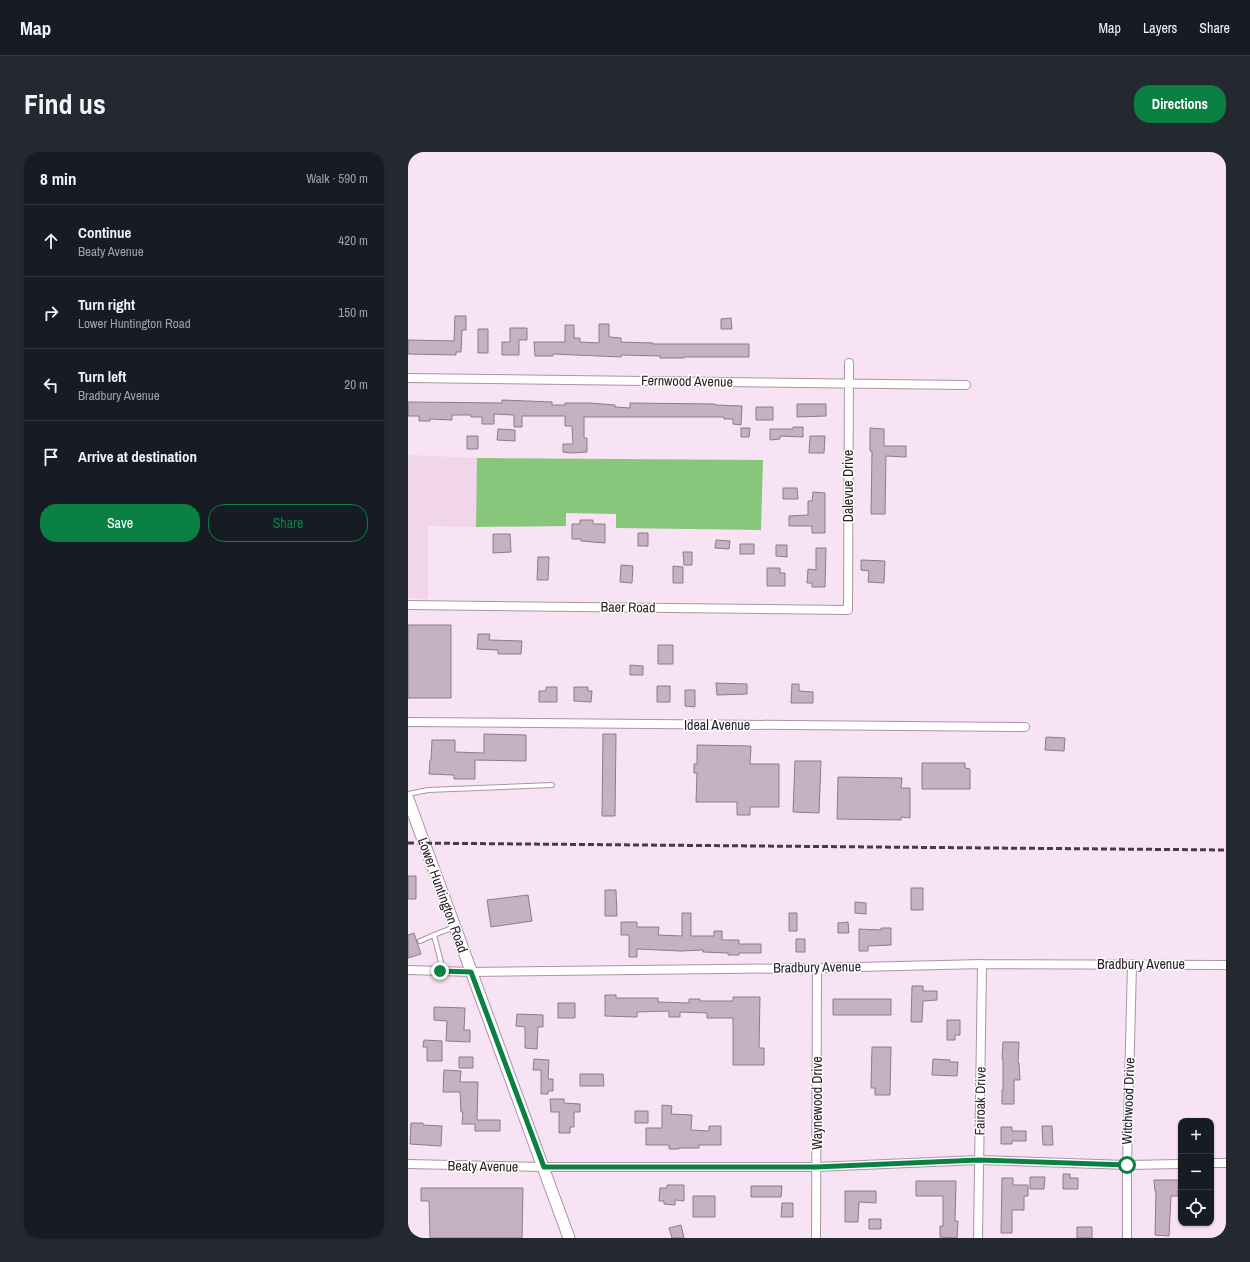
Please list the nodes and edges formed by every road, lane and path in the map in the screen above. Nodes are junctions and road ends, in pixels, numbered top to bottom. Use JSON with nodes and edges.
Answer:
{"nodes":[{"id":1,"x":849,"y":362,"type":"dead end"},
{"id":2,"x":408,"y":378,"type":"edge"},
{"id":3,"x":848,"y":383,"type":"junction"},
{"id":4,"x":966,"y":385,"type":"dead end"},
{"id":5,"x":408,"y":605,"type":"edge"},
{"id":6,"x":848,"y":610,"type":"joint"},
{"id":7,"x":408,"y":722,"type":"edge"},
{"id":8,"x":1025,"y":727,"type":"dead end"},
{"id":9,"x":552,"y":785,"type":"dead end"},
{"id":10,"x":408,"y":794,"type":"edge"},
{"id":11,"x":408,"y":799,"type":"edge"},
{"id":12,"x":455,"y":927,"type":"junction"},
{"id":13,"x":434,"y":935,"type":"junction"},
{"id":14,"x":420,"y":941,"type":"dead end"},
{"id":15,"x":982,"y":964,"type":"junction"},
{"id":16,"x":1132,"y":964,"type":"junction"},
{"id":17,"x":1226,"y":965,"type":"edge"},
{"id":18,"x":817,"y":968,"type":"junction"},
{"id":19,"x":408,"y":970,"type":"edge"},
{"id":20,"x":440,"y":971,"type":"junction"},
{"id":21,"x":471,"y":972,"type":"junction"},
{"id":22,"x":979,"y":1160,"type":"junction"},
{"id":23,"x":1214,"y":1163,"type":"edge"},
{"id":24,"x":1226,"y":1163,"type":"edge"},
{"id":25,"x":408,"y":1164,"type":"edge"},
{"id":26,"x":1178,"y":1164,"type":"edge"},
{"id":27,"x":1127,"y":1165,"type":"junction"},
{"id":28,"x":544,"y":1167,"type":"junction"},
{"id":29,"x":816,"y":1167,"type":"junction"},
{"id":30,"x":569,"y":1238,"type":"edge"},
{"id":31,"x":816,"y":1238,"type":"edge"},
{"id":32,"x":978,"y":1238,"type":"edge"},
{"id":33,"x":1127,"y":1238,"type":"edge"}],
"edges":[{"from":1,"to":3,"type":"street","name":"Dalevue Drive"},
{"from":2,"to":3,"type":"street","name":"Fernwood Avenue"},
{"from":3,"to":4,"type":"street","name":"Fernwood Avenue"},
{"from":3,"to":6,"type":"street","name":"Dalevue Drive"},
{"from":5,"to":6,"type":"street","name":"Baer Road"},
{"from":7,"to":8,"type":"street","name":"Ideal Avenue"},
{"from":9,"to":10,"type":"lane"},
{"from":11,"to":12,"type":"main road","name":"Lower Huntington Road"},
{"from":12,"to":13,"type":"lane"},
{"from":12,"to":21,"type":"main road","name":"Lower Huntington Road"},
{"from":13,"to":14,"type":"lane"},
{"from":13,"to":20,"type":"lane"},
{"from":15,"to":16,"type":"street","name":"Bradbury Avenue"},
{"from":15,"to":18,"type":"street","name":"Bradbury Avenue"},
{"from":15,"to":22,"type":"street","name":"Fairoak Drive"},
{"from":16,"to":17,"type":"street","name":"Bradbury Avenue"},
{"from":16,"to":27,"type":"street","name":"Witchwood Drive"},
{"from":18,"to":21,"type":"street","name":"Bradbury Avenue"},
{"from":18,"to":29,"type":"street","name":"Waynewood Drive"},
{"from":19,"to":20,"type":"street","name":"Bradbury Avenue"},
{"from":20,"to":21,"type":"street","name":"Bradbury Avenue"},
{"from":21,"to":28,"type":"main road","name":"Lower Huntington Road"},
{"from":22,"to":27,"type":"street","name":"Beaty Avenue"},
{"from":22,"to":29,"type":"street","name":"Beaty Avenue"},
{"from":22,"to":32,"type":"street","name":"Fairoak Drive"},
{"from":23,"to":24,"type":"street"},
{"from":25,"to":28,"type":"street","name":"Beaty Avenue"},
{"from":26,"to":27,"type":"street","name":"Beaty Avenue"},
{"from":27,"to":33,"type":"street","name":"Witchwood Drive"},
{"from":28,"to":29,"type":"street","name":"Beaty Avenue"},
{"from":28,"to":30,"type":"main road","name":"Lower Huntington Road"},
{"from":29,"to":31,"type":"street","name":"Waynewood Drive"}]}
